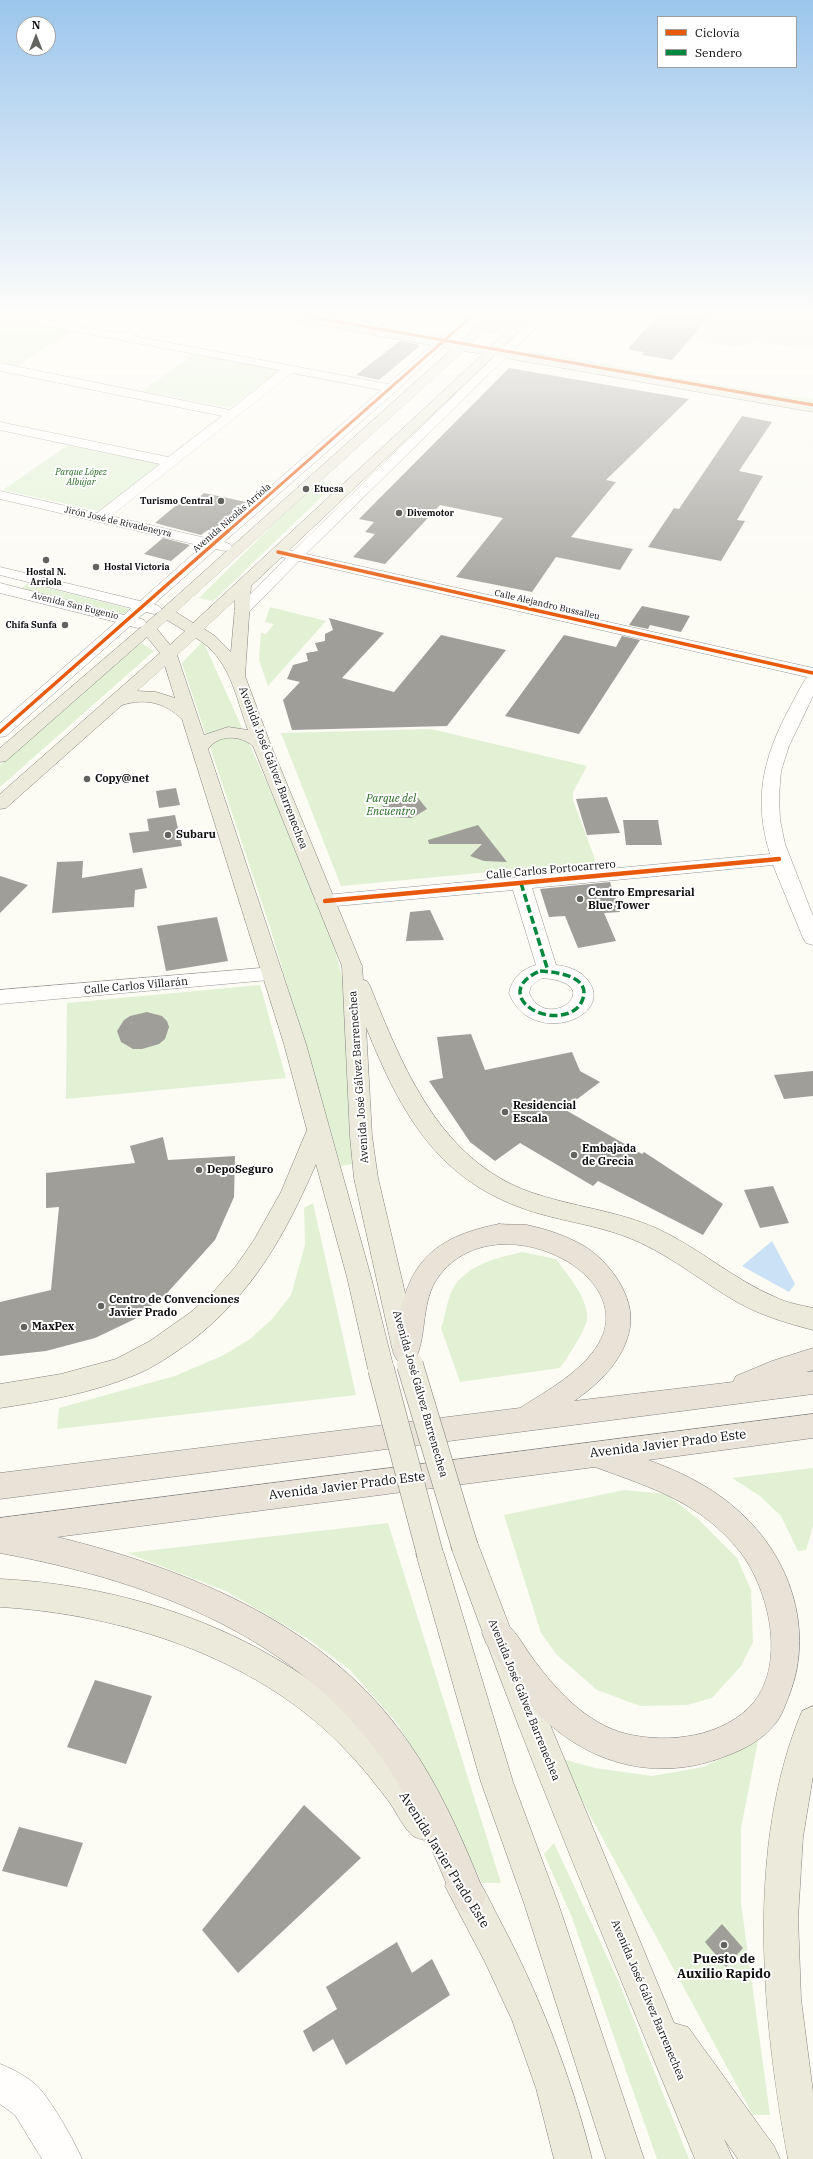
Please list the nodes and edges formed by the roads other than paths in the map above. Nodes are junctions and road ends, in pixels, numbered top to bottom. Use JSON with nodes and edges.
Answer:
{"nodes":[{"id":1,"x":230,"y":416,"type":"edge"},
{"id":2,"x":361,"y":416,"type":"edge"},
{"id":3,"x":385,"y":416,"type":"edge"},
{"id":4,"x":423,"y":416,"type":"edge"},
{"id":5,"x":440,"y":416,"type":"edge"},
{"id":6,"x":418,"y":420,"type":"junction"},
{"id":7,"x":433,"y":423,"type":"junction"},
{"id":8,"x":0,"y":426,"type":"edge"},
{"id":9,"x":171,"y":462,"type":"junction"},
{"id":10,"x":333,"y":463,"type":"junction"},
{"id":11,"x":363,"y":471,"type":"junction"},
{"id":12,"x":316,"y":478,"type":"junction"},
{"id":13,"x":348,"y":486,"type":"junction"},
{"id":14,"x":0,"y":495,"type":"edge"},
{"id":15,"x":100,"y":518,"type":"junction"},
{"id":16,"x":215,"y":544,"type":"junction"},
{"id":17,"x":237,"y":550,"type":"junction"},
{"id":18,"x":278,"y":552,"type":"junction"},
{"id":19,"x":296,"y":556,"type":"junction"},
{"id":20,"x":0,"y":571,"type":"edge"},
{"id":21,"x":23,"y":576,"type":"junction"},
{"id":22,"x":242,"y":584,"type":"junction"},
{"id":23,"x":2,"y":591,"type":"edge"},
{"id":24,"x":143,"y":606,"type":"junction"},
{"id":25,"x":242,"y":611,"type":"junction"},
{"id":26,"x":166,"y":613,"type":"junction"},
{"id":27,"x":129,"y":619,"type":"junction"},
{"id":28,"x":148,"y":629,"type":"junction"},
{"id":29,"x":195,"y":629,"type":"junction"},
{"id":30,"x":169,"y":654,"type":"junction"},
{"id":31,"x":813,"y":673,"type":"edge"},
{"id":32,"x":237,"y":676,"type":"junction"},
{"id":33,"x":813,"y":680,"type":"edge"},
{"id":34,"x":116,"y":702,"type":"junction"},
{"id":35,"x":190,"y":719,"type":"junction"},
{"id":36,"x":0,"y":732,"type":"edge"},
{"id":37,"x":261,"y":742,"type":"junction"},
{"id":38,"x":200,"y":749,"type":"junction"},
{"id":39,"x":0,"y":757,"type":"edge"},
{"id":40,"x":0,"y":804,"type":"edge"},
{"id":41,"x":779,"y":859,"type":"junction"},
{"id":42,"x":521,"y":883,"type":"junction"},
{"id":43,"x":325,"y":901,"type":"junction"},
{"id":44,"x":813,"y":938,"type":"edge"},
{"id":45,"x":352,"y":966,"type":"junction"},
{"id":46,"x":548,"y":971,"type":"dead end"},
{"id":47,"x":273,"y":974,"type":"junction"},
{"id":48,"x":0,"y":997,"type":"edge"},
{"id":49,"x":319,"y":1129,"type":"junction"},
{"id":50,"x":813,"y":1319,"type":"edge"},
{"id":51,"x":408,"y":1358,"type":"junction"},
{"id":52,"x":813,"y":1358,"type":"edge"},
{"id":53,"x":813,"y":1383,"type":"edge"},
{"id":54,"x":720,"y":1394,"type":"junction"},
{"id":55,"x":0,"y":1396,"type":"edge"},
{"id":56,"x":526,"y":1419,"type":"junction"},
{"id":57,"x":813,"y":1426,"type":"edge"},
{"id":58,"x":591,"y":1454,"type":"junction"},
{"id":59,"x":0,"y":1486,"type":"edge"},
{"id":60,"x":0,"y":1531,"type":"edge"},
{"id":61,"x":0,"y":1540,"type":"edge"},
{"id":62,"x":0,"y":1593,"type":"edge"},
{"id":63,"x":497,"y":1633,"type":"junction"},
{"id":64,"x":813,"y":1722,"type":"edge"},
{"id":65,"x":469,"y":1897,"type":"junction"},
{"id":66,"x":650,"y":2007,"type":"junction"},
{"id":67,"x":0,"y":2082,"type":"edge"},
{"id":68,"x":565,"y":2122,"type":"junction"},
{"id":69,"x":63,"y":2159,"type":"edge"},
{"id":70,"x":573,"y":2159,"type":"edge"},
{"id":71,"x":581,"y":2159,"type":"edge"},
{"id":72,"x":625,"y":2159,"type":"edge"},
{"id":73,"x":714,"y":2159,"type":"edge"},
{"id":74,"x":761,"y":2159,"type":"edge"},
{"id":75,"x":807,"y":2159,"type":"edge"}],
"edges":[{"from":1,"to":9,"type":"street"},
{"from":2,"to":16,"type":"street","name":"Avenida Nicolás Arriola"},
{"from":3,"to":10,"type":"main road"},
{"from":4,"to":6,"type":"main road"},
{"from":5,"to":7,"type":"street"},
{"from":6,"to":7,"type":"main road"},
{"from":6,"to":11,"type":"main road"},
{"from":7,"to":19,"type":"street"},
{"from":8,"to":9,"type":"street"},
{"from":9,"to":15,"type":"street"},
{"from":10,"to":11,"type":"main road"},
{"from":10,"to":12,"type":"main road"},
{"from":11,"to":13,"type":"main road"},
{"from":12,"to":13,"type":"main road"},
{"from":12,"to":17,"type":"main road"},
{"from":13,"to":18,"type":"main road"},
{"from":14,"to":15,"type":"street","name":"Jirón José de Rivadeneyra"},
{"from":15,"to":16,"type":"street","name":"Jirón José de Rivadeneyra"},
{"from":16,"to":17,"type":"street","name":"Jirón José de Rivadeneyra"},
{"from":16,"to":24,"type":"street","name":"Avenida Nicolás Arriola"},
{"from":17,"to":26,"type":"main road"},
{"from":18,"to":19,"type":"street","name":"Calle Alejandro Bussalleu"},
{"from":18,"to":22,"type":"main road"},
{"from":19,"to":25,"type":"street"},
{"from":19,"to":31,"type":"street","name":"Calle Alejandro Bussalleu"},
{"from":20,"to":21,"type":"street","name":"Avenida San Eugenio"},
{"from":21,"to":23,"type":"street"},
{"from":21,"to":24,"type":"street","name":"Avenida San Eugenio"},
{"from":22,"to":25,"type":"main road"},
{"from":22,"to":29,"type":"main road"},
{"from":23,"to":27,"type":"street","name":"Avenida San Eugenio"},
{"from":24,"to":26,"type":"street","name":"Avenida San Eugenio"},
{"from":24,"to":27,"type":"street","name":"Avenida Nicolás Arriola"},
{"from":25,"to":32,"type":"main road"},
{"from":26,"to":28,"type":"main road"},
{"from":26,"to":29,"type":"main road","name":"Avenida José Gálvez Barrenechea"},
{"from":27,"to":28,"type":"street","name":"Avenida San Eugenio"},
{"from":27,"to":36,"type":"street","name":"Avenida Nicolás Arriola"},
{"from":28,"to":30,"type":"main road"},
{"from":28,"to":39,"type":"main road"},
{"from":29,"to":30,"type":"main road"},
{"from":29,"to":32,"type":"main road","name":"Avenida José Gálvez Barrenechea"},
{"from":30,"to":34,"type":"main road"},
{"from":30,"to":35,"type":"main road"},
{"from":32,"to":37,"type":"main road","name":"Avenida José Gálvez Barrenechea"},
{"from":33,"to":41,"type":"street"},
{"from":34,"to":35,"type":"main road"},
{"from":34,"to":40,"type":"main road"},
{"from":35,"to":38,"type":"main road"},
{"from":37,"to":38,"type":"main road"},
{"from":37,"to":43,"type":"main road","name":"Avenida José Gálvez Barrenechea"},
{"from":38,"to":47,"type":"main road"},
{"from":41,"to":42,"type":"street","name":"Calle Carlos Portocarrero"},
{"from":41,"to":44,"type":"street"},
{"from":42,"to":43,"type":"street","name":"Calle Carlos Portocarrero"},
{"from":42,"to":46,"type":"street"},
{"from":43,"to":45,"type":"main road","name":"Avenida José Gálvez Barrenechea"},
{"from":45,"to":50,"type":"main road"},
{"from":45,"to":51,"type":"main road","name":"Avenida José Gálvez Barrenechea"},
{"from":47,"to":48,"type":"street","name":"Calle Carlos Villarán"},
{"from":47,"to":49,"type":"main road"},
{"from":49,"to":55,"type":"main road"},
{"from":49,"to":72,"type":"main road","bridge":true},
{"from":51,"to":56,"type":"highway"},
{"from":51,"to":63,"type":"main road","name":"Avenida José Gálvez Barrenechea","bridge":true},
{"from":52,"to":54,"type":"highway"},
{"from":53,"to":54,"type":"highway"},
{"from":54,"to":56,"type":"highway"},
{"from":56,"to":59,"type":"highway"},
{"from":57,"to":58,"type":"highway","name":"Avenida Javier Prado Este"},
{"from":58,"to":60,"type":"highway","name":"Avenida Javier Prado Este"},
{"from":58,"to":63,"type":"highway"},
{"from":61,"to":65,"type":"highway"},
{"from":62,"to":65,"type":"main road","name":"Avenida Javier Prado Este"},
{"from":63,"to":66,"type":"main road","name":"Avenida José Gálvez Barrenechea"},
{"from":64,"to":75,"type":"main road"},
{"from":65,"to":68,"type":"main road","name":"Avenida Javier Prado Este"},
{"from":66,"to":73,"type":"main road","name":"Avenida José Gálvez Barrenechea"},
{"from":66,"to":74,"type":"main road"},
{"from":67,"to":69,"type":"street"},
{"from":68,"to":70,"type":"main road","name":"Avenida Javier Prado Este"},
{"from":68,"to":71,"type":"main road"}]}
